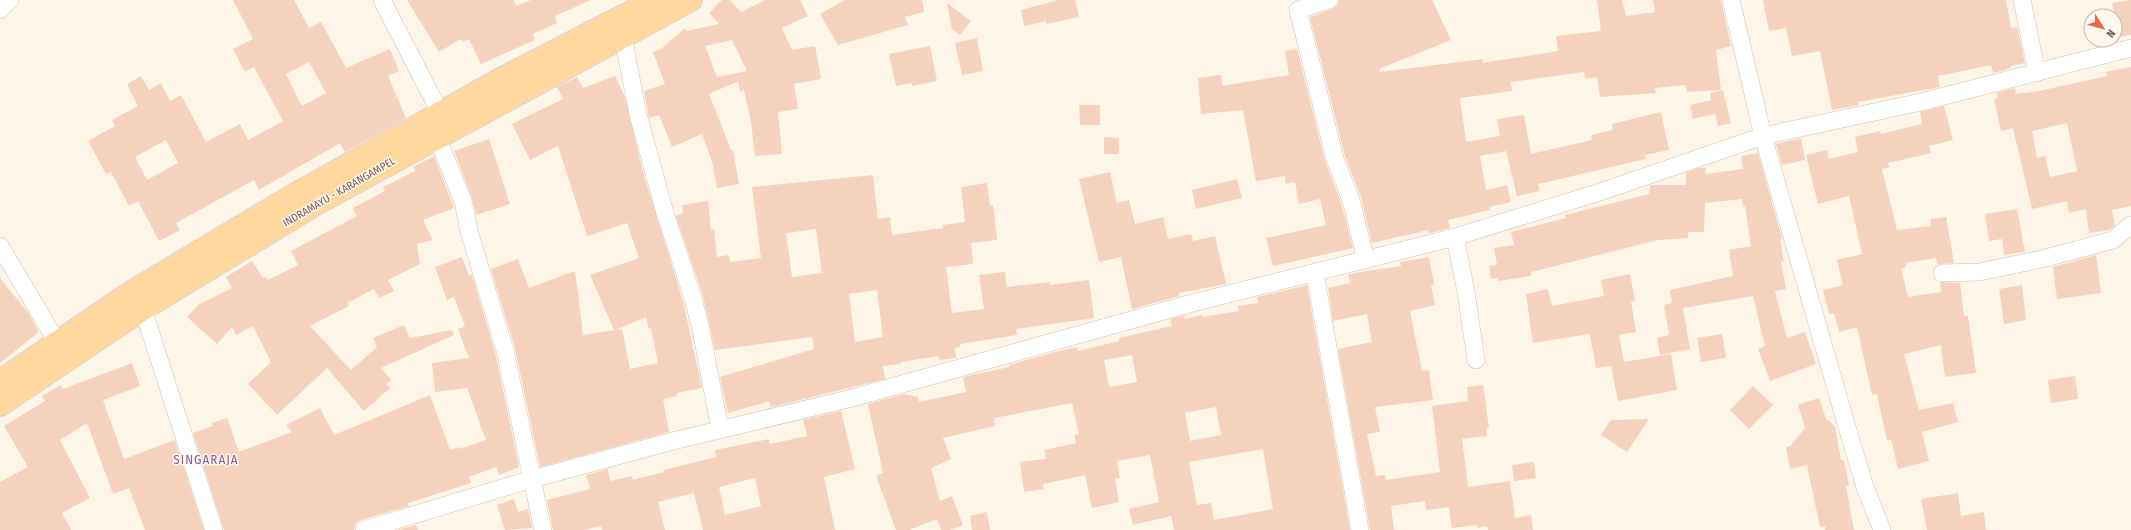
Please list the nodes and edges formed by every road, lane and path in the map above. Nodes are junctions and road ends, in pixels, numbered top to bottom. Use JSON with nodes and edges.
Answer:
{"nodes":[{"id":1,"x":10,"y":0,"type":"edge"},
{"id":2,"x":382,"y":0,"type":"edge"},
{"id":3,"x":654,"y":0,"type":"edge"},
{"id":4,"x":691,"y":0,"type":"edge"},
{"id":5,"x":1329,"y":0,"type":"edge"},
{"id":6,"x":1731,"y":0,"type":"edge"},
{"id":7,"x":2022,"y":0,"type":"edge"},
{"id":8,"x":0,"y":10,"type":"edge"},
{"id":9,"x":623,"y":37,"type":"junction"},
{"id":10,"x":2131,"y":48,"type":"edge"},
{"id":11,"x":2037,"y":73,"type":"junction"},
{"id":12,"x":442,"y":127,"type":"junction"},
{"id":13,"x":1763,"y":136,"type":"junction"},
{"id":14,"x":2131,"y":225,"type":"edge"},
{"id":15,"x":1455,"y":237,"type":"junction"},
{"id":16,"x":0,"y":246,"type":"edge"},
{"id":17,"x":1366,"y":260,"type":"junction"},
{"id":18,"x":1316,"y":274,"type":"junction"},
{"id":19,"x":1942,"y":274,"type":"dead end"},
{"id":20,"x":138,"y":300,"type":"junction"},
{"id":21,"x":57,"y":342,"type":"junction"},
{"id":22,"x":1476,"y":360,"type":"dead end"},
{"id":23,"x":0,"y":381,"type":"edge"},
{"id":24,"x":0,"y":405,"type":"edge"},
{"id":25,"x":720,"y":430,"type":"junction"},
{"id":26,"x":532,"y":479,"type":"junction"},
{"id":27,"x":214,"y":530,"type":"edge"},
{"id":28,"x":364,"y":530,"type":"edge"},
{"id":29,"x":543,"y":530,"type":"edge"},
{"id":30,"x":1360,"y":530,"type":"edge"},
{"id":31,"x":1882,"y":530,"type":"edge"}],
"edges":[{"from":1,"to":8,"type":"street"},
{"from":2,"to":12,"type":"street"},
{"from":3,"to":12,"type":"main road","name":"INDRAMAYU - KARANGAMPEL"},
{"from":4,"to":9,"type":"main road","name":"INDRAMAYU - KARANGAMPEL"},
{"from":5,"to":17,"type":"street"},
{"from":6,"to":13,"type":"street"},
{"from":7,"to":11,"type":"street"},
{"from":9,"to":12,"type":"main road","name":"INDRAMAYU - KARANGAMPEL"},
{"from":9,"to":25,"type":"street"},
{"from":10,"to":11,"type":"street"},
{"from":11,"to":13,"type":"street"},
{"from":12,"to":20,"type":"main road","name":"INDRAMAYU - KARANGAMPEL"},
{"from":12,"to":26,"type":"street"},
{"from":13,"to":15,"type":"street"},
{"from":13,"to":31,"type":"street"},
{"from":14,"to":19,"type":"street"},
{"from":15,"to":17,"type":"street"},
{"from":15,"to":22,"type":"street"},
{"from":16,"to":21,"type":"street"},
{"from":17,"to":18,"type":"street"},
{"from":18,"to":25,"type":"street"},
{"from":18,"to":30,"type":"street"},
{"from":20,"to":21,"type":"main road","name":"INDRAMAYU - KARANGAMPEL"},
{"from":20,"to":24,"type":"main road","name":"INDRAMAYU - KARANGAMPEL"},
{"from":20,"to":27,"type":"street"},
{"from":21,"to":23,"type":"main road","name":"INDRAMAYU - KARANGAMPEL"},
{"from":25,"to":26,"type":"street"},
{"from":26,"to":28,"type":"street"},
{"from":26,"to":29,"type":"street"}]}
